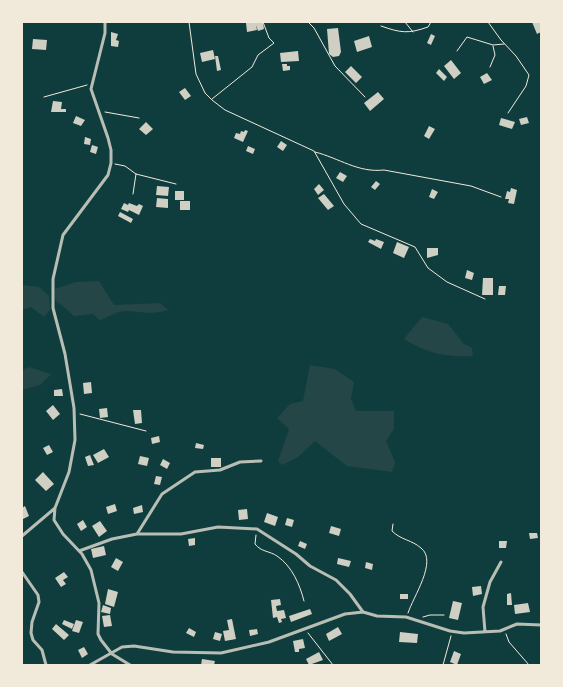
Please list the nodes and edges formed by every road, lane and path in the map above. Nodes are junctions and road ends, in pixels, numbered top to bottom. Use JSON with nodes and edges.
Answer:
{"nodes":[{"id":1,"x":105,"y":22,"type":"edge"},
{"id":2,"x":189,"y":22,"type":"edge"},
{"id":3,"x":263,"y":22,"type":"edge"},
{"id":4,"x":308,"y":22,"type":"edge"},
{"id":5,"x":404,"y":22,"type":"edge"},
{"id":6,"x":431,"y":22,"type":"edge"},
{"id":7,"x":488,"y":22,"type":"edge"},
{"id":8,"x":381,"y":26,"type":"dead end"},
{"id":9,"x":414,"y":32,"type":"junction"},
{"id":10,"x":505,"y":44,"type":"junction"},
{"id":11,"x":493,"y":45,"type":"junction"},
{"id":12,"x":457,"y":51,"type":"dead end"},
{"id":13,"x":490,"y":67,"type":"dead end"},
{"id":14,"x":91,"y":83,"type":"junction"},
{"id":15,"x":44,"y":96,"type":"dead end"},
{"id":16,"x":365,"y":97,"type":"dead end"},
{"id":17,"x":212,"y":100,"type":"junction"},
{"id":18,"x":100,"y":112,"type":"junction"},
{"id":19,"x":508,"y":113,"type":"dead end"},
{"id":20,"x":139,"y":118,"type":"dead end"},
{"id":21,"x":314,"y":152,"type":"junction"},
{"id":22,"x":111,"y":163,"type":"junction"},
{"id":23,"x":136,"y":174,"type":"junction"},
{"id":24,"x":176,"y":184,"type":"dead end"},
{"id":25,"x":133,"y":194,"type":"dead end"},
{"id":26,"x":501,"y":197,"type":"dead end"},
{"id":27,"x":485,"y":299,"type":"dead end"},
{"id":28,"x":74,"y":412,"type":"junction"},
{"id":29,"x":146,"y":431,"type":"dead end"},
{"id":30,"x":261,"y":461,"type":"dead end"},
{"id":31,"x":55,"y":508,"type":"junction"},
{"id":32,"x":393,"y":524,"type":"dead end"},
{"id":33,"x":257,"y":529,"type":"junction"},
{"id":34,"x":137,"y":534,"type":"junction"},
{"id":35,"x":22,"y":536,"type":"edge"},
{"id":36,"x":79,"y":551,"type":"junction"},
{"id":37,"x":501,"y":562,"type":"dead end"},
{"id":38,"x":22,"y":572,"type":"edge"},
{"id":39,"x":304,"y":601,"type":"dead end"},
{"id":40,"x":363,"y":612,"type":"junction"},
{"id":41,"x":444,"y":615,"type":"dead end"},
{"id":42,"x":406,"y":617,"type":"junction"},
{"id":43,"x":416,"y":619,"type":"junction"},
{"id":44,"x":541,"y":624,"type":"edge"},
{"id":45,"x":304,"y":629,"type":"junction"},
{"id":46,"x":505,"y":630,"type":"junction"},
{"id":47,"x":453,"y":632,"type":"junction"},
{"id":48,"x":485,"y":632,"type":"junction"},
{"id":49,"x":112,"y":654,"type":"junction"},
{"id":50,"x":95,"y":664,"type":"edge"},
{"id":51,"x":46,"y":665,"type":"edge"},
{"id":52,"x":90,"y":665,"type":"edge"},
{"id":53,"x":130,"y":665,"type":"edge"},
{"id":54,"x":334,"y":665,"type":"edge"},
{"id":55,"x":443,"y":665,"type":"edge"},
{"id":56,"x":529,"y":665,"type":"edge"}],
"edges":[{"from":1,"to":14,"type":"street"},
{"from":2,"to":17,"type":"path"},
{"from":3,"to":17,"type":"path"},
{"from":4,"to":16,"type":"path"},
{"from":5,"to":9,"type":"path"},
{"from":6,"to":9,"type":"path"},
{"from":7,"to":10,"type":"path"},
{"from":8,"to":9,"type":"path"},
{"from":10,"to":11,"type":"path"},
{"from":10,"to":19,"type":"path"},
{"from":11,"to":12,"type":"path"},
{"from":11,"to":13,"type":"path"},
{"from":14,"to":15,"type":"path"},
{"from":14,"to":18,"type":"street"},
{"from":17,"to":21,"type":"path"},
{"from":18,"to":20,"type":"path"},
{"from":18,"to":22,"type":"street"},
{"from":21,"to":26,"type":"path"},
{"from":21,"to":27,"type":"path"},
{"from":22,"to":23,"type":"path"},
{"from":22,"to":28,"type":"street"},
{"from":23,"to":24,"type":"path"},
{"from":23,"to":25,"type":"path"},
{"from":28,"to":29,"type":"path"},
{"from":28,"to":31,"type":"street"},
{"from":30,"to":34,"type":"street"},
{"from":31,"to":35,"type":"street"},
{"from":31,"to":36,"type":"street"},
{"from":32,"to":42,"type":"path"},
{"from":33,"to":34,"type":"street"},
{"from":33,"to":39,"type":"path"},
{"from":33,"to":40,"type":"street"},
{"from":34,"to":36,"type":"street"},
{"from":36,"to":49,"type":"street"},
{"from":37,"to":48,"type":"street"},
{"from":38,"to":51,"type":"street"},
{"from":40,"to":42,"type":"street"},
{"from":40,"to":45,"type":"street"},
{"from":41,"to":43,"type":"path"},
{"from":42,"to":43,"type":"street"},
{"from":43,"to":47,"type":"street"},
{"from":44,"to":46,"type":"street"},
{"from":45,"to":49,"type":"street"},
{"from":45,"to":54,"type":"path"},
{"from":46,"to":48,"type":"street"},
{"from":46,"to":56,"type":"path"},
{"from":47,"to":48,"type":"street"},
{"from":47,"to":55,"type":"path"},
{"from":49,"to":50,"type":"street"},
{"from":49,"to":53,"type":"street"},
{"from":50,"to":52,"type":"street"}]}
